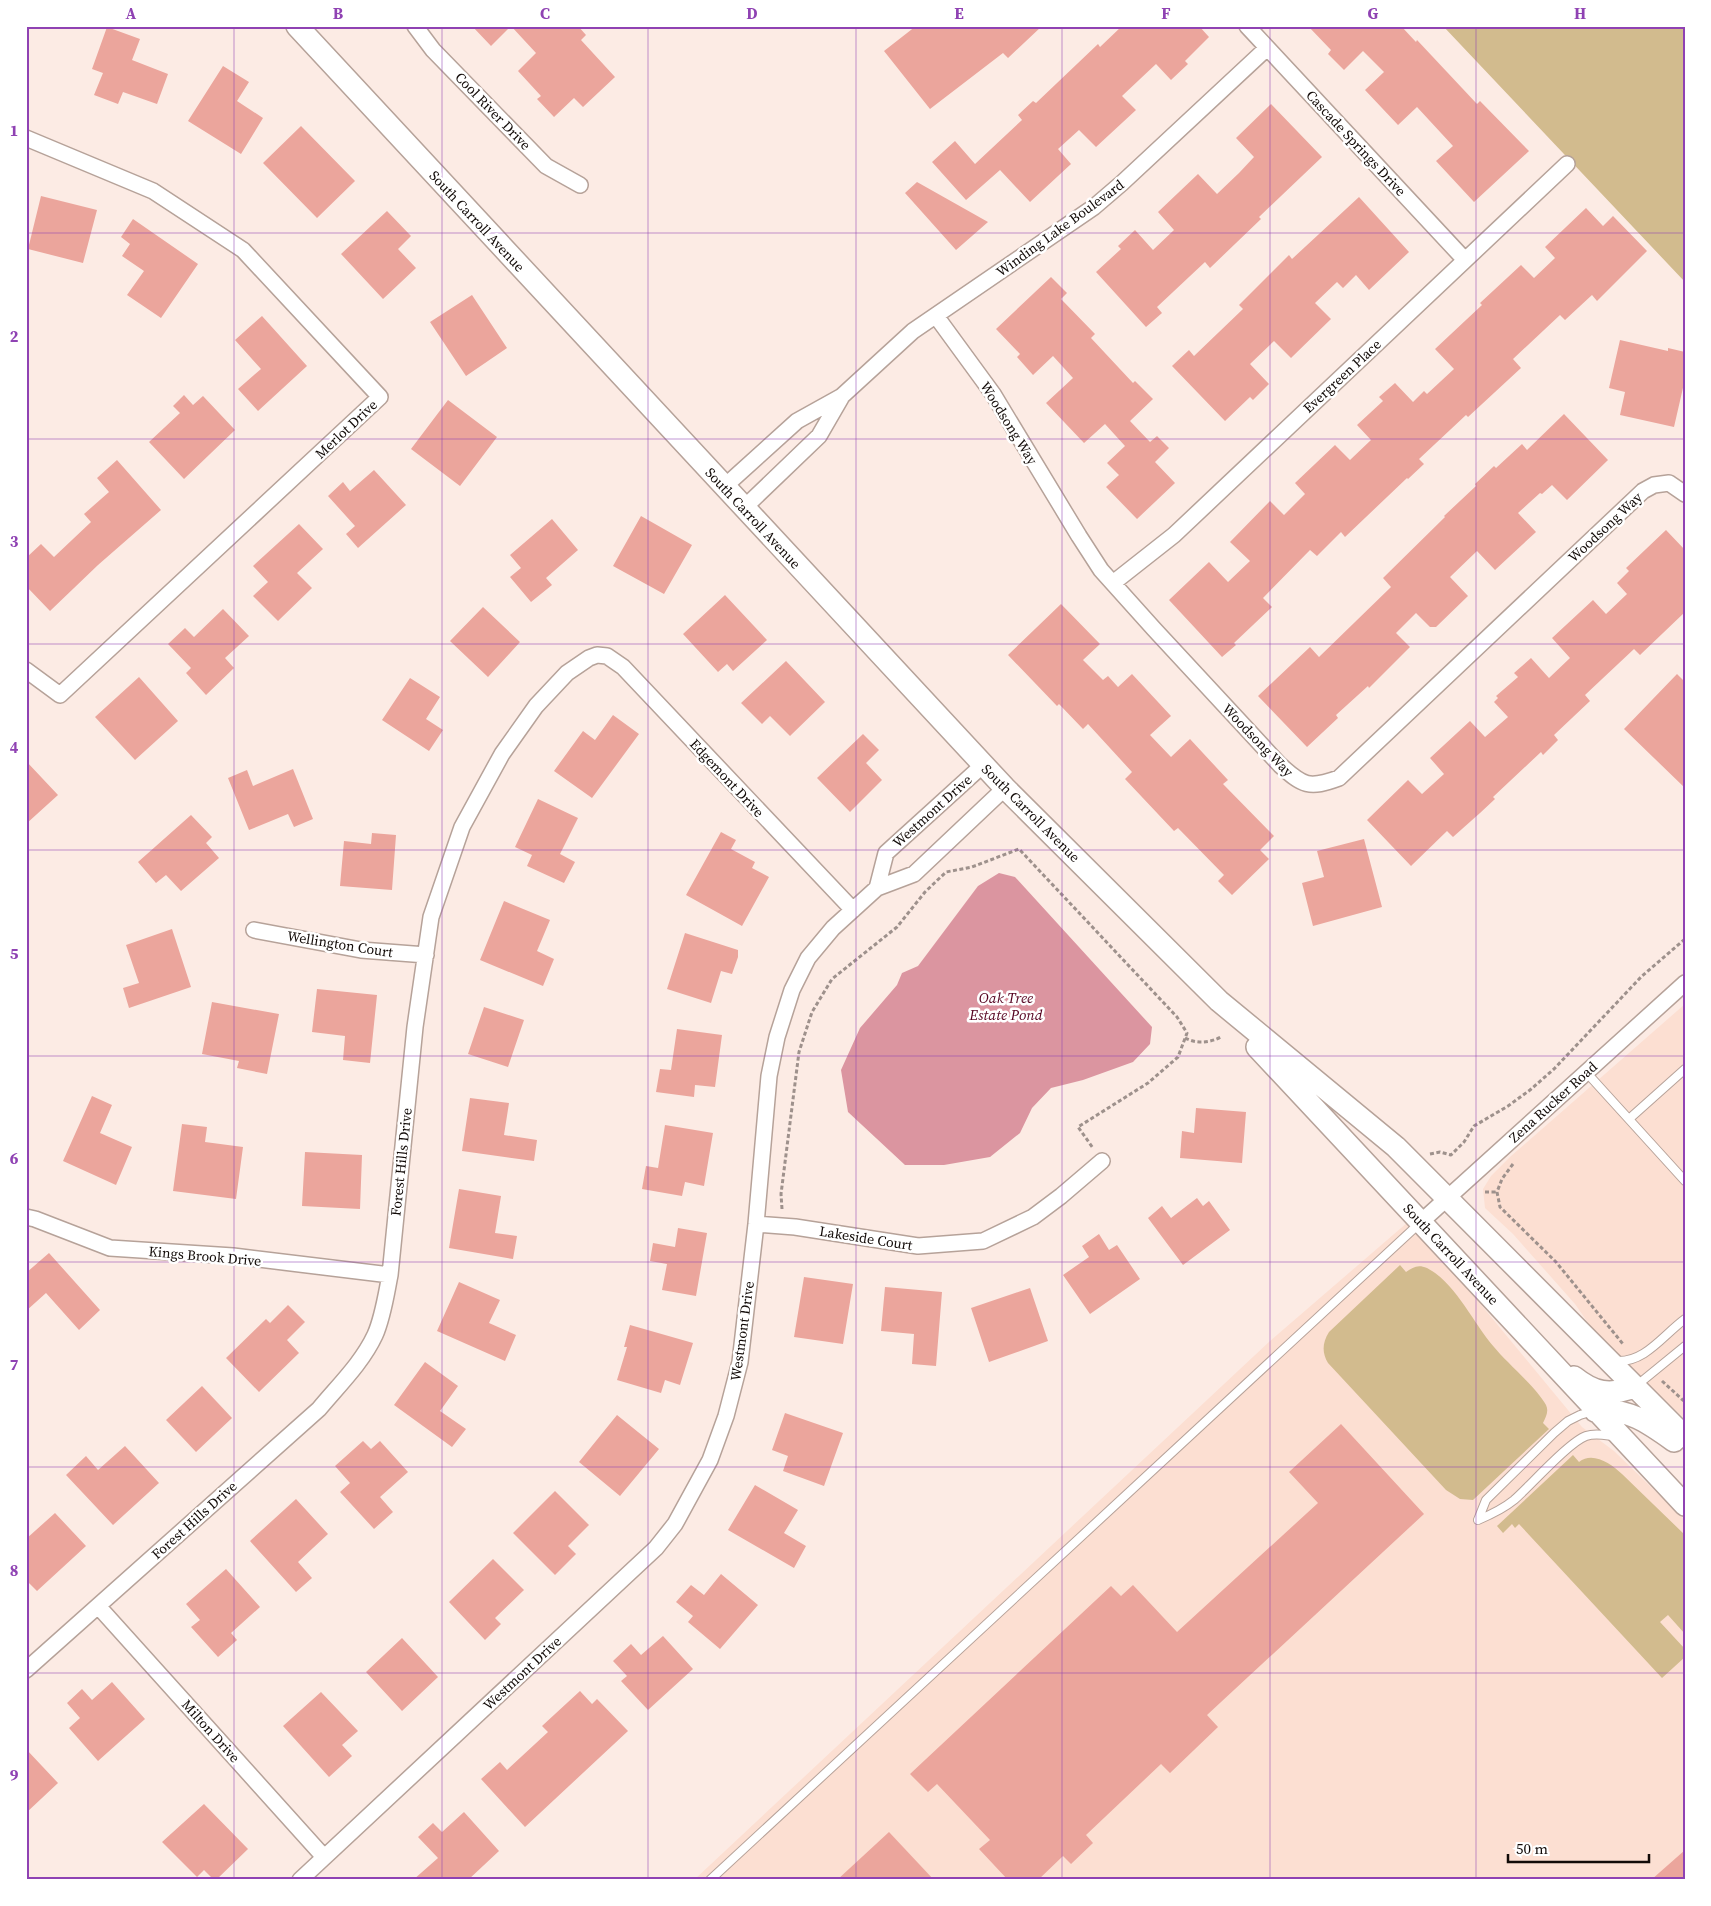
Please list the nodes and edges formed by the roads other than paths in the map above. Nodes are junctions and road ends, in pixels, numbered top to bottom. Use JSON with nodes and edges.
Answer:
{"nodes":[{"id":1,"x":297,"y":26,"type":"edge"},
{"id":2,"x":415,"y":26,"type":"edge"},
{"id":3,"x":1247,"y":26,"type":"edge"},
{"id":4,"x":1267,"y":48,"type":"junction"},
{"id":5,"x":26,"y":138,"type":"edge"},
{"id":6,"x":1567,"y":164,"type":"dead end"},
{"id":7,"x":580,"y":185,"type":"dead end"},
{"id":8,"x":1465,"y":260,"type":"junction"},
{"id":9,"x":936,"y":316,"type":"junction"},
{"id":10,"x":842,"y":396,"type":"junction"},
{"id":11,"x":724,"y":487,"type":"junction"},
{"id":12,"x":1685,"y":494,"type":"edge"},
{"id":13,"x":744,"y":508,"type":"junction"},
{"id":14,"x":1113,"y":583,"type":"junction"},
{"id":15,"x":597,"y":654,"type":"joint"},
{"id":16,"x":26,"y":670,"type":"edge"},
{"id":17,"x":983,"y":765,"type":"junction"},
{"id":18,"x":1005,"y":788,"type":"junction"},
{"id":19,"x":877,"y":888,"type":"junction"},
{"id":20,"x":853,"y":910,"type":"junction"},
{"id":21,"x":254,"y":930,"type":"dead end"},
{"id":22,"x":426,"y":955,"type":"junction"},
{"id":23,"x":1685,"y":983,"type":"edge"},
{"id":24,"x":1219,"y":1001,"type":"junction"},
{"id":25,"x":1685,"y":1069,"type":"edge"},
{"id":26,"x":1586,"y":1072,"type":"junction"},
{"id":27,"x":1629,"y":1119,"type":"junction"},
{"id":28,"x":1102,"y":1161,"type":"road end"},
{"id":29,"x":1685,"y":1181,"type":"edge"},
{"id":30,"x":1447,"y":1199,"type":"junction"},
{"id":31,"x":26,"y":1217,"type":"edge"},
{"id":32,"x":1422,"y":1222,"type":"junction"},
{"id":33,"x":756,"y":1224,"type":"junction"},
{"id":34,"x":390,"y":1275,"type":"junction"},
{"id":35,"x":1685,"y":1320,"type":"edge"},
{"id":36,"x":1523,"y":1332,"type":"junction"},
{"id":37,"x":1685,"y":1346,"type":"edge"},
{"id":38,"x":1604,"y":1357,"type":"junction"},
{"id":39,"x":1634,"y":1387,"type":"junction"},
{"id":40,"x":1595,"y":1410,"type":"junction"},
{"id":41,"x":1685,"y":1437,"type":"edge"},
{"id":42,"x":1621,"y":1438,"type":"junction"},
{"id":43,"x":1685,"y":1449,"type":"edge"},
{"id":44,"x":1685,"y":1505,"type":"edge"},
{"id":45,"x":98,"y":1606,"type":"junction"},
{"id":46,"x":26,"y":1670,"type":"edge"},
{"id":47,"x":324,"y":1857,"type":"junction"},
{"id":48,"x":300,"y":1880,"type":"edge"},
{"id":49,"x":710,"y":1880,"type":"edge"}],
"edges":[{"from":1,"to":11,"type":"main road","name":"South Carroll Avenue"},
{"from":2,"to":7,"type":"street","name":"Cool River Drive"},
{"from":3,"to":4,"type":"street","name":"Cascade Springs Drive"},
{"from":4,"to":8,"type":"street","name":"Cascade Springs Drive"},
{"from":4,"to":9,"type":"street","name":"Winding Lake Boulevard"},
{"from":5,"to":16,"type":"street","name":"Merlot Drive"},
{"from":6,"to":8,"type":"street","name":"Evergreen Place"},
{"from":8,"to":14,"type":"street","name":"Evergreen Place"},
{"from":9,"to":10,"type":"street","name":"Winding Lake Boulevard"},
{"from":9,"to":14,"type":"street","name":"Woodsong Way"},
{"from":10,"to":11,"type":"street","name":"Winding Lake Boulevard"},
{"from":10,"to":13,"type":"street","name":"Winding Lake Boulevard"},
{"from":11,"to":13,"type":"main road","name":"South Carroll Avenue"},
{"from":12,"to":14,"type":"street","name":"Woodsong Way"},
{"from":13,"to":17,"type":"main road","name":"South Carroll Avenue"},
{"from":15,"to":20,"type":"street","name":"Edgemont Drive"},
{"from":15,"to":22,"type":"street","name":"Forest Hills Drive"},
{"from":17,"to":18,"type":"main road","name":"South Carroll Avenue"},
{"from":17,"to":19,"type":"street","name":"Westmont Drive"},
{"from":18,"to":19,"type":"street","name":"Westmont Drive"},
{"from":18,"to":24,"type":"main road","name":"South Carroll Avenue"},
{"from":19,"to":20,"type":"street","name":"Westmont Drive"},
{"from":20,"to":33,"type":"street","name":"Westmont Drive"},
{"from":21,"to":22,"type":"street","name":"Wellington Court"},
{"from":22,"to":34,"type":"street","name":"Forest Hills Drive"},
{"from":23,"to":26,"type":"street","name":"Zena Rucker Road"},
{"from":24,"to":30,"type":"main road","name":"South Carroll Avenue"},
{"from":24,"to":32,"type":"main road","name":"South Carroll Avenue"},
{"from":25,"to":27,"type":"lane"},
{"from":26,"to":27,"type":"lane"},
{"from":26,"to":30,"type":"street","name":"Zena Rucker Road"},
{"from":27,"to":29,"type":"lane"},
{"from":28,"to":33,"type":"street","name":"Lakeside Court"},
{"from":30,"to":32,"type":"street","name":"Zena Rucker Road"},
{"from":30,"to":38,"type":"main road","name":"South Carroll Avenue"},
{"from":31,"to":34,"type":"street","name":"Kings Brook Drive"},
{"from":32,"to":36,"type":"main road","name":"South Carroll Avenue"},
{"from":32,"to":49,"type":"lane"},
{"from":33,"to":47,"type":"street","name":"Westmont Drive"},
{"from":34,"to":45,"type":"street","name":"Forest Hills Drive"},
{"from":35,"to":38,"type":"lane"},
{"from":36,"to":39,"type":"main road"},
{"from":36,"to":40,"type":"main road","name":"South Carroll Avenue"},
{"from":37,"to":39,"type":"lane"},
{"from":38,"to":39,"type":"main road","name":"South Carroll Avenue"},
{"from":39,"to":41,"type":"main road","name":"South Carroll Avenue"},
{"from":40,"to":42,"type":"main road","name":"South Carroll Avenue"},
{"from":40,"to":42,"type":"lane"},
{"from":40,"to":43,"type":"main road"},
{"from":42,"to":44,"type":"main road","name":"South Carroll Avenue"},
{"from":45,"to":46,"type":"street","name":"Forest Hills Drive"},
{"from":45,"to":47,"type":"street","name":"Milton Drive"},
{"from":47,"to":48,"type":"street","name":"Westmont Drive"}]}
